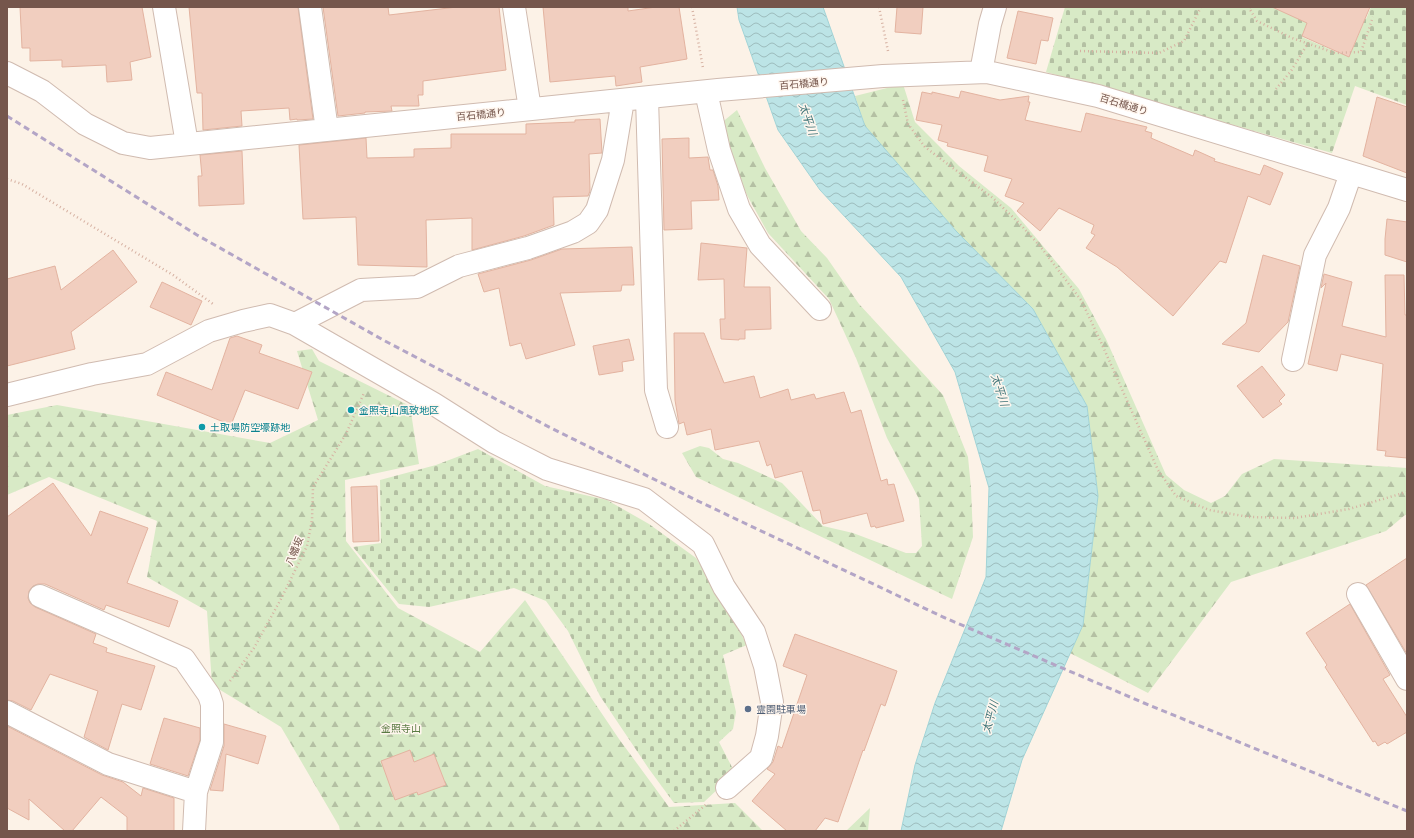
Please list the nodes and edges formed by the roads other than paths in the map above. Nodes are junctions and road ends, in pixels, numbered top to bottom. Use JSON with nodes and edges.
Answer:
{"nodes":[{"id":1,"x":164,"y":7,"type":"edge"},
{"id":2,"x":310,"y":7,"type":"edge"},
{"id":3,"x":514,"y":7,"type":"edge"},
{"id":4,"x":995,"y":7,"type":"edge"},
{"id":5,"x":981,"y":72,"type":"junction"},
{"id":6,"x":7,"y":73,"type":"edge"},
{"id":7,"x":712,"y":91,"type":"junction"},
{"id":8,"x":647,"y":98,"type":"junction"},
{"id":9,"x":623,"y":100,"type":"junction"},
{"id":10,"x":530,"y":109,"type":"junction"},
{"id":11,"x":327,"y":130,"type":"junction"},
{"id":12,"x":187,"y":144,"type":"junction"},
{"id":13,"x":1352,"y":173,"type":"junction"},
{"id":14,"x":1407,"y":190,"type":"edge"},
{"id":15,"x":820,"y":309,"type":"dead end"},
{"id":16,"x":295,"y":324,"type":"junction"},
{"id":17,"x":1293,"y":360,"type":"dead end"},
{"id":18,"x":7,"y":395,"type":"edge"},
{"id":19,"x":667,"y":427,"type":"dead end"},
{"id":20,"x":1358,"y":594,"type":"dead end"},
{"id":21,"x":40,"y":596,"type":"dead end"},
{"id":22,"x":1407,"y":679,"type":"edge"},
{"id":23,"x":7,"y":712,"type":"edge"},
{"id":24,"x":728,"y":788,"type":"road end"},
{"id":25,"x":196,"y":792,"type":"junction"},
{"id":26,"x":194,"y":831,"type":"edge"}],
"edges":[{"from":1,"to":12,"type":"street"},
{"from":2,"to":11,"type":"street"},
{"from":3,"to":10,"type":"street"},
{"from":4,"to":5,"type":"street"},
{"from":5,"to":7,"type":"street","name":"百石橋通り"},
{"from":5,"to":13,"type":"street","name":"百石橋通り"},
{"from":6,"to":12,"type":"street","name":"百石橋通り"},
{"from":7,"to":8,"type":"street","name":"百石橋通り"},
{"from":7,"to":15,"type":"street"},
{"from":8,"to":9,"type":"street","name":"百石橋通り"},
{"from":8,"to":19,"type":"street"},
{"from":9,"to":10,"type":"street","name":"百石橋通り"},
{"from":9,"to":16,"type":"street"},
{"from":10,"to":11,"type":"street","name":"百石橋通り"},
{"from":11,"to":12,"type":"street","name":"百石橋通り"},
{"from":13,"to":14,"type":"street","name":"百石橋通り"},
{"from":13,"to":17,"type":"street"},
{"from":16,"to":18,"type":"street"},
{"from":16,"to":24,"type":"street"},
{"from":20,"to":22,"type":"street"},
{"from":21,"to":25,"type":"street"},
{"from":23,"to":25,"type":"street"},
{"from":25,"to":26,"type":"street"}]}
